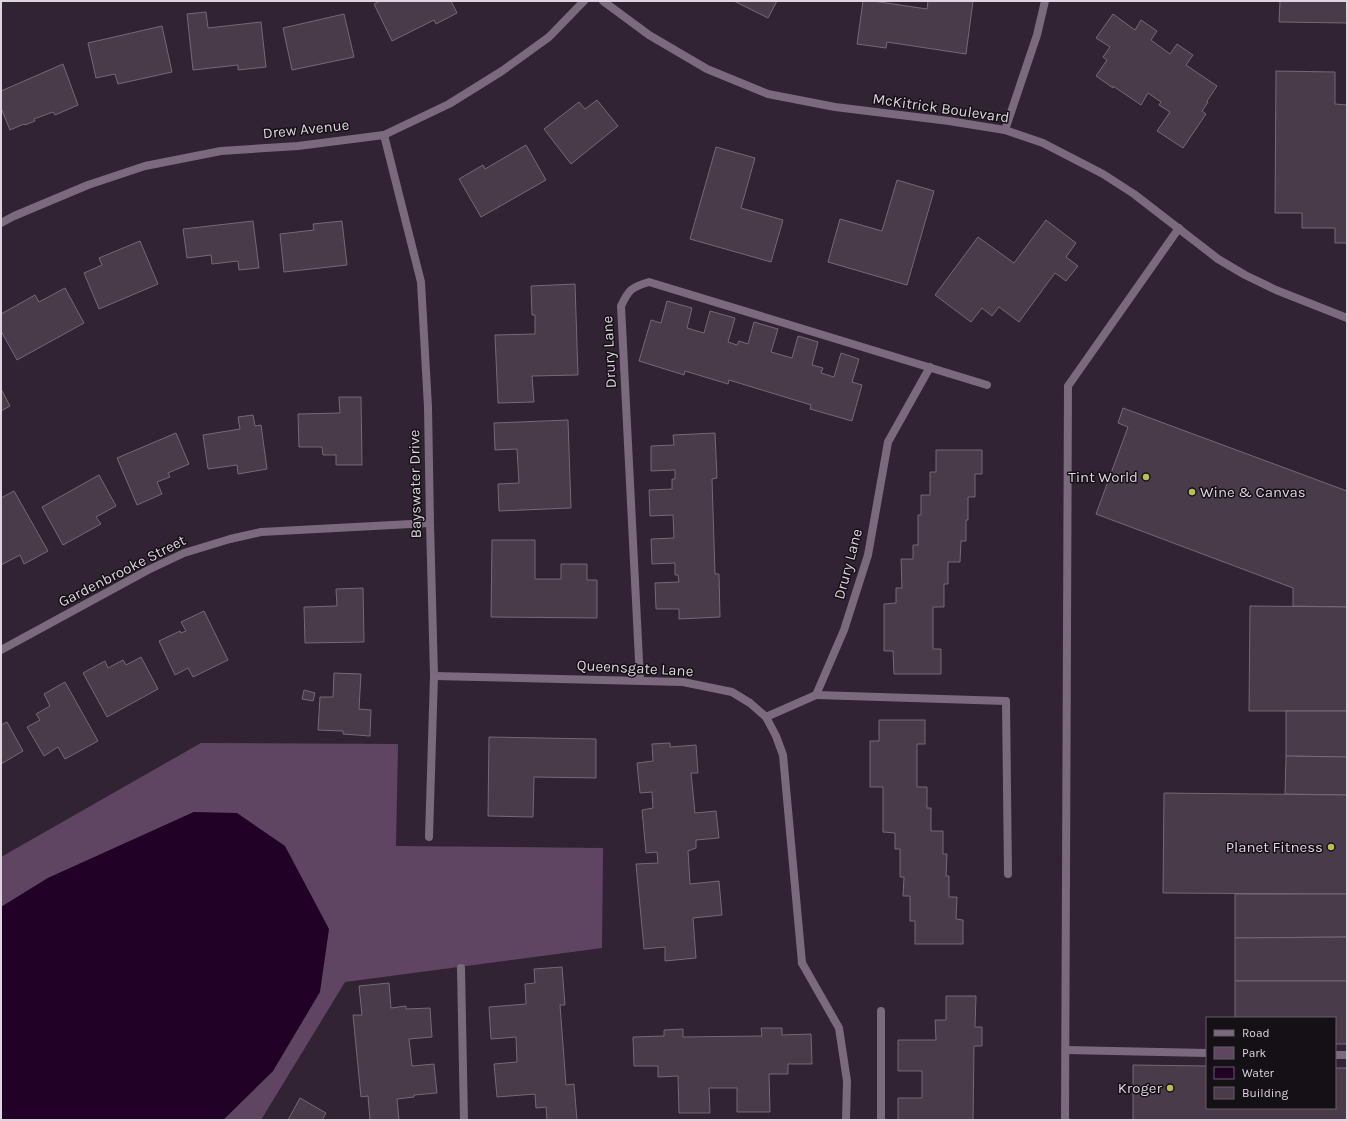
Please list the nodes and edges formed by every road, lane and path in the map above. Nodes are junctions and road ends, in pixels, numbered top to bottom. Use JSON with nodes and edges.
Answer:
{"nodes":[{"id":1,"x":584,"y":1,"type":"edge"},
{"id":2,"x":602,"y":1,"type":"edge"},
{"id":3,"x":1045,"y":1,"type":"edge"},
{"id":4,"x":1005,"y":130,"type":"junction"},
{"id":5,"x":384,"y":135,"type":"junction"},
{"id":6,"x":1,"y":223,"type":"edge"},
{"id":7,"x":1179,"y":228,"type":"junction"},
{"id":8,"x":1347,"y":318,"type":"edge"},
{"id":9,"x":930,"y":367,"type":"junction"},
{"id":10,"x":987,"y":385,"type":"dead end"},
{"id":11,"x":430,"y":523,"type":"junction"},
{"id":12,"x":1,"y":650,"type":"edge"},
{"id":13,"x":434,"y":676,"type":"junction"},
{"id":14,"x":640,"y":680,"type":"junction"},
{"id":15,"x":816,"y":695,"type":"junction"},
{"id":16,"x":766,"y":717,"type":"junction"},
{"id":17,"x":429,"y":837,"type":"dead end"},
{"id":18,"x":1008,"y":874,"type":"dead end"},
{"id":19,"x":461,"y":968,"type":"dead end"},
{"id":20,"x":880,"y":1011,"type":"dead end"},
{"id":21,"x":1066,"y":1050,"type":"junction"},
{"id":22,"x":1206,"y":1053,"type":"edge"},
{"id":23,"x":1336,"y":1055,"type":"edge"},
{"id":24,"x":1347,"y":1055,"type":"edge"},
{"id":25,"x":464,"y":1120,"type":"edge"},
{"id":26,"x":846,"y":1120,"type":"edge"},
{"id":27,"x":882,"y":1120,"type":"edge"},
{"id":28,"x":1065,"y":1120,"type":"edge"}],
"edges":[{"from":1,"to":5,"type":"street","name":"Drew Avenue"},
{"from":2,"to":4,"type":"street","name":"McKitrick Boulevard"},
{"from":3,"to":4,"type":"street"},
{"from":4,"to":7,"type":"street","name":"McKitrick Boulevard"},
{"from":5,"to":6,"type":"street","name":"Drew Avenue"},
{"from":5,"to":11,"type":"street","name":"Bayswater Drive"},
{"from":7,"to":8,"type":"street","name":"McKitrick Boulevard"},
{"from":7,"to":21,"type":"street"},
{"from":9,"to":10,"type":"street","name":"Drury Lane"},
{"from":9,"to":14,"type":"street","name":"Drury Lane"},
{"from":9,"to":15,"type":"street","name":"Drury Lane"},
{"from":11,"to":12,"type":"street","name":"Gardenbrooke Street"},
{"from":11,"to":13,"type":"street","name":"Bayswater Drive"},
{"from":13,"to":14,"type":"street","name":"Queensgate Lane"},
{"from":13,"to":17,"type":"street","name":"Bayswater Drive"},
{"from":14,"to":16,"type":"street","name":"Queensgate Lane"},
{"from":15,"to":16,"type":"street"},
{"from":15,"to":18,"type":"street"},
{"from":16,"to":26,"type":"street","name":"Queensgate Lane"},
{"from":19,"to":25,"type":"street"},
{"from":20,"to":27,"type":"street"},
{"from":21,"to":22,"type":"street"},
{"from":21,"to":28,"type":"street"},
{"from":23,"to":24,"type":"street"}]}
